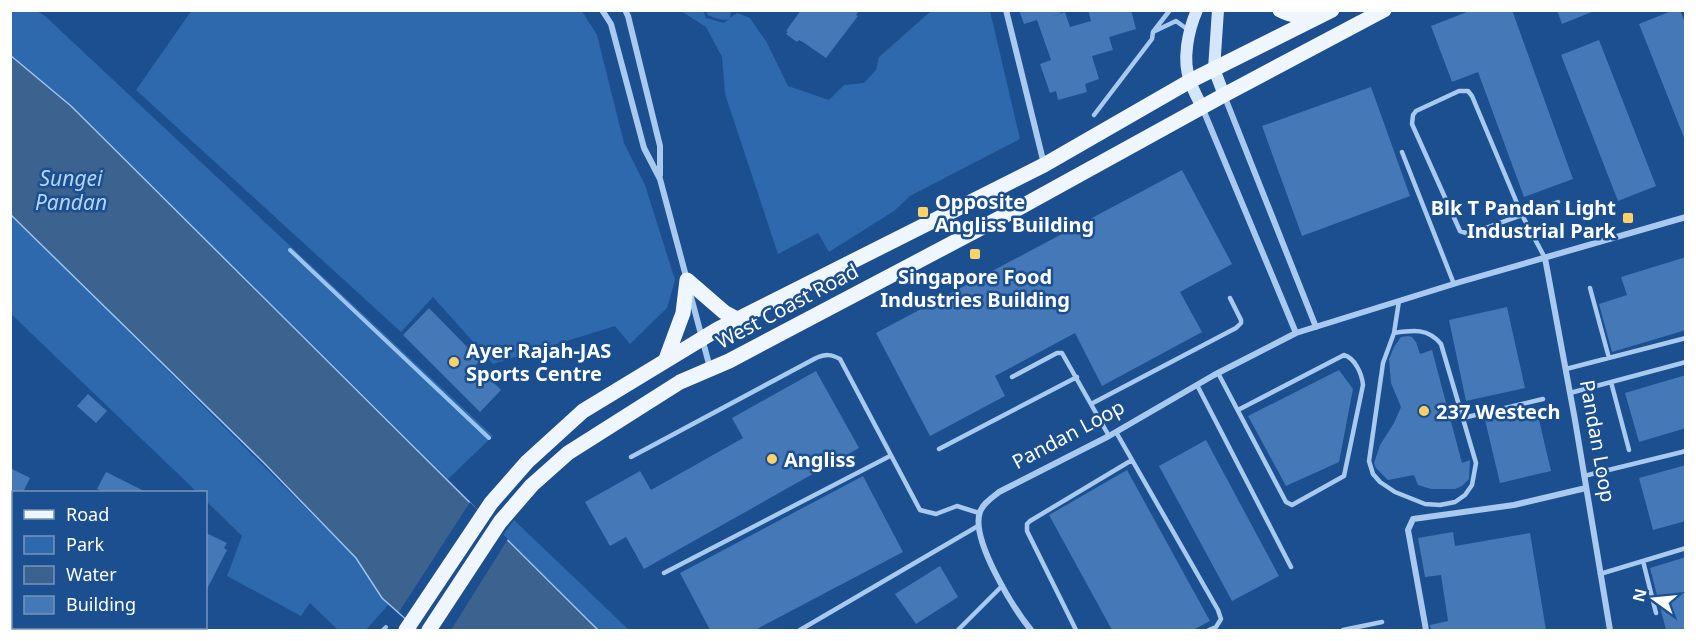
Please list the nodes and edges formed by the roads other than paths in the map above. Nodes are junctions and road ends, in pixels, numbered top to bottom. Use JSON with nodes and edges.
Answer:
{"nodes":[{"id":1,"x":602,"y":10,"type":"edge"},
{"id":2,"x":625,"y":10,"type":"edge"},
{"id":3,"x":1006,"y":10,"type":"edge"},
{"id":4,"x":1170,"y":10,"type":"edge"},
{"id":5,"x":1197,"y":10,"type":"edge"},
{"id":6,"x":1218,"y":10,"type":"edge"},
{"id":7,"x":1280,"y":10,"type":"edge"},
{"id":8,"x":1330,"y":10,"type":"edge"},
{"id":9,"x":1384,"y":10,"type":"edge"},
{"id":10,"x":1153,"y":32,"type":"junction"},
{"id":11,"x":1190,"y":32,"type":"junction"},
{"id":12,"x":1214,"y":69,"type":"junction"},
{"id":13,"x":1190,"y":81,"type":"junction"},
{"id":14,"x":1224,"y":95,"type":"junction"},
{"id":15,"x":1202,"y":107,"type":"junction"},
{"id":16,"x":1094,"y":115,"type":"dead end"},
{"id":17,"x":1402,"y":152,"type":"dead end"},
{"id":18,"x":1044,"y":165,"type":"junction"},
{"id":19,"x":660,"y":179,"type":"junction"},
{"id":20,"x":1558,"y":202,"type":"dead end"},
{"id":21,"x":1522,"y":215,"type":"junction"},
{"id":22,"x":1686,"y":217,"type":"edge"},
{"id":23,"x":1545,"y":258,"type":"junction"},
{"id":24,"x":687,"y":280,"type":"junction"},
{"id":25,"x":1454,"y":284,"type":"junction"},
{"id":26,"x":1590,"y":288,"type":"dead end"},
{"id":27,"x":1230,"y":298,"type":"dead end"},
{"id":28,"x":1399,"y":301,"type":"junction"},
{"id":29,"x":737,"y":319,"type":"junction"},
{"id":30,"x":1316,"y":327,"type":"junction"},
{"id":31,"x":1296,"y":333,"type":"junction"},
{"id":32,"x":1394,"y":333,"type":"junction"},
{"id":33,"x":702,"y":338,"type":"junction"},
{"id":34,"x":1686,"y":338,"type":"edge"},
{"id":35,"x":1609,"y":358,"type":"junction"},
{"id":36,"x":666,"y":359,"type":"junction"},
{"id":37,"x":1686,"y":362,"type":"edge"},
{"id":38,"x":710,"y":369,"type":"junction"},
{"id":39,"x":1566,"y":369,"type":"junction"},
{"id":40,"x":1218,"y":373,"type":"junction"},
{"id":41,"x":1012,"y":377,"type":"dead end"},
{"id":42,"x":1077,"y":377,"type":"junction"},
{"id":43,"x":1611,"y":382,"type":"junction"},
{"id":44,"x":1197,"y":385,"type":"junction"},
{"id":45,"x":1570,"y":393,"type":"junction"},
{"id":46,"x":1543,"y":399,"type":"dead end"},
{"id":47,"x":1091,"y":404,"type":"junction"},
{"id":48,"x":1238,"y":410,"type":"junction"},
{"id":49,"x":1463,"y":418,"type":"junction"},
{"id":50,"x":1116,"y":432,"type":"junction"},
{"id":51,"x":1109,"y":436,"type":"junction"},
{"id":52,"x":939,"y":449,"type":"dead end"},
{"id":53,"x":1629,"y":450,"type":"dead end"},
{"id":54,"x":1686,"y":451,"type":"edge"},
{"id":55,"x":890,"y":456,"type":"junction"},
{"id":56,"x":631,"y":457,"type":"dead end"},
{"id":57,"x":1132,"y":460,"type":"junction"},
{"id":58,"x":1584,"y":476,"type":"junction"},
{"id":59,"x":1586,"y":488,"type":"junction"},
{"id":60,"x":979,"y":513,"type":"junction"},
{"id":61,"x":978,"y":526,"type":"junction"},
{"id":62,"x":1686,"y":548,"type":"edge"},
{"id":63,"x":1643,"y":561,"type":"junction"},
{"id":64,"x":1291,"y":567,"type":"dead end"},
{"id":65,"x":664,"y":573,"type":"dead end"},
{"id":66,"x":1600,"y":574,"type":"junction"},
{"id":67,"x":1002,"y":586,"type":"junction"},
{"id":68,"x":1656,"y":612,"type":"dead end"},
{"id":69,"x":1382,"y":622,"type":"dead end"},
{"id":70,"x":407,"y":629,"type":"edge"},
{"id":71,"x":429,"y":630,"type":"edge"},
{"id":72,"x":800,"y":630,"type":"edge"},
{"id":73,"x":958,"y":630,"type":"edge"},
{"id":74,"x":1031,"y":630,"type":"edge"},
{"id":75,"x":1076,"y":630,"type":"edge"},
{"id":76,"x":1209,"y":630,"type":"edge"},
{"id":77,"x":1343,"y":630,"type":"edge"},
{"id":78,"x":1426,"y":630,"type":"edge"},
{"id":79,"x":1610,"y":630,"type":"edge"}],
"edges":[{"from":1,"to":19,"type":"street"},
{"from":2,"to":19,"type":"street"},
{"from":3,"to":18,"type":"street"},
{"from":4,"to":10,"type":"lane"},
{"from":5,"to":11,"type":"street"},
{"from":6,"to":12,"type":"street"},
{"from":7,"to":8,"type":"main road"},
{"from":8,"to":12,"type":"main road","name":"West Coast Road"},
{"from":9,"to":14,"type":"main road","name":"West Coast Road"},
{"from":10,"to":11,"type":"lane"},
{"from":10,"to":16,"type":"lane"},
{"from":11,"to":13,"type":"street"},
{"from":12,"to":13,"type":"main road","name":"West Coast Road"},
{"from":12,"to":14,"type":"street"},
{"from":13,"to":15,"type":"street"},
{"from":13,"to":18,"type":"main road","name":"West Coast Road"},
{"from":14,"to":15,"type":"main road","name":"West Coast Road"},
{"from":14,"to":30,"type":"street"},
{"from":15,"to":31,"type":"street"},
{"from":15,"to":38,"type":"main road","name":"West Coast Road"},
{"from":17,"to":25,"type":"lane"},
{"from":18,"to":29,"type":"main road","name":"West Coast Road"},
{"from":19,"to":24,"type":"street"},
{"from":20,"to":21,"type":"lane"},
{"from":21,"to":21,"type":"lane"},
{"from":21,"to":23,"type":"lane"},
{"from":22,"to":23,"type":"street","name":"Pandan Loop"},
{"from":23,"to":25,"type":"street","name":"Pandan Loop"},
{"from":23,"to":39,"type":"street","name":"Pandan Loop"},
{"from":24,"to":29,"type":"main road"},
{"from":24,"to":33,"type":"street"},
{"from":24,"to":36,"type":"main road"},
{"from":25,"to":28,"type":"street","name":"Pandan Loop"},
{"from":26,"to":35,"type":"lane"},
{"from":27,"to":47,"type":"lane"},
{"from":28,"to":30,"type":"street","name":"Pandan Loop"},
{"from":28,"to":32,"type":"lane"},
{"from":29,"to":33,"type":"main road","name":"West Coast Road"},
{"from":30,"to":31,"type":"street","name":"Pandan Loop"},
{"from":31,"to":40,"type":"street","name":"Pandan Loop"},
{"from":32,"to":49,"type":"lane"},
{"from":32,"to":49,"type":"lane"},
{"from":33,"to":36,"type":"main road","name":"West Coast Road"},
{"from":33,"to":38,"type":"street"},
{"from":34,"to":35,"type":"lane"},
{"from":35,"to":39,"type":"lane"},
{"from":36,"to":70,"type":"main road","name":"West Coast Road"},
{"from":37,"to":43,"type":"lane"},
{"from":38,"to":71,"type":"main road","name":"West Coast Road"},
{"from":39,"to":45,"type":"street","name":"Pandan Loop"},
{"from":40,"to":44,"type":"street","name":"Pandan Loop"},
{"from":40,"to":48,"type":"lane"},
{"from":41,"to":42,"type":"lane"},
{"from":42,"to":47,"type":"lane"},
{"from":42,"to":52,"type":"lane"},
{"from":43,"to":45,"type":"lane"},
{"from":43,"to":53,"type":"lane"},
{"from":44,"to":50,"type":"street","name":"Pandan Loop"},
{"from":44,"to":64,"type":"lane"},
{"from":45,"to":58,"type":"street","name":"Pandan Loop"},
{"from":46,"to":49,"type":"lane"},
{"from":47,"to":51,"type":"lane"},
{"from":48,"to":48,"type":"lane"},
{"from":50,"to":51,"type":"street","name":"Pandan Loop"},
{"from":50,"to":57,"type":"lane"},
{"from":51,"to":60,"type":"street","name":"Pandan Loop"},
{"from":54,"to":58,"type":"lane"},
{"from":55,"to":56,"type":"lane"},
{"from":55,"to":60,"type":"lane"},
{"from":55,"to":65,"type":"lane"},
{"from":57,"to":75,"type":"lane"},
{"from":57,"to":76,"type":"lane"},
{"from":58,"to":59,"type":"street","name":"Pandan Loop"},
{"from":59,"to":66,"type":"street","name":"Pandan Loop"},
{"from":59,"to":78,"type":"street"},
{"from":60,"to":61,"type":"street"},
{"from":61,"to":67,"type":"street"},
{"from":61,"to":72,"type":"lane"},
{"from":62,"to":63,"type":"lane"},
{"from":63,"to":66,"type":"lane"},
{"from":63,"to":68,"type":"lane"},
{"from":66,"to":79,"type":"street","name":"Pandan Loop"},
{"from":67,"to":73,"type":"lane"},
{"from":67,"to":74,"type":"street"},
{"from":69,"to":77,"type":"lane"}]}
